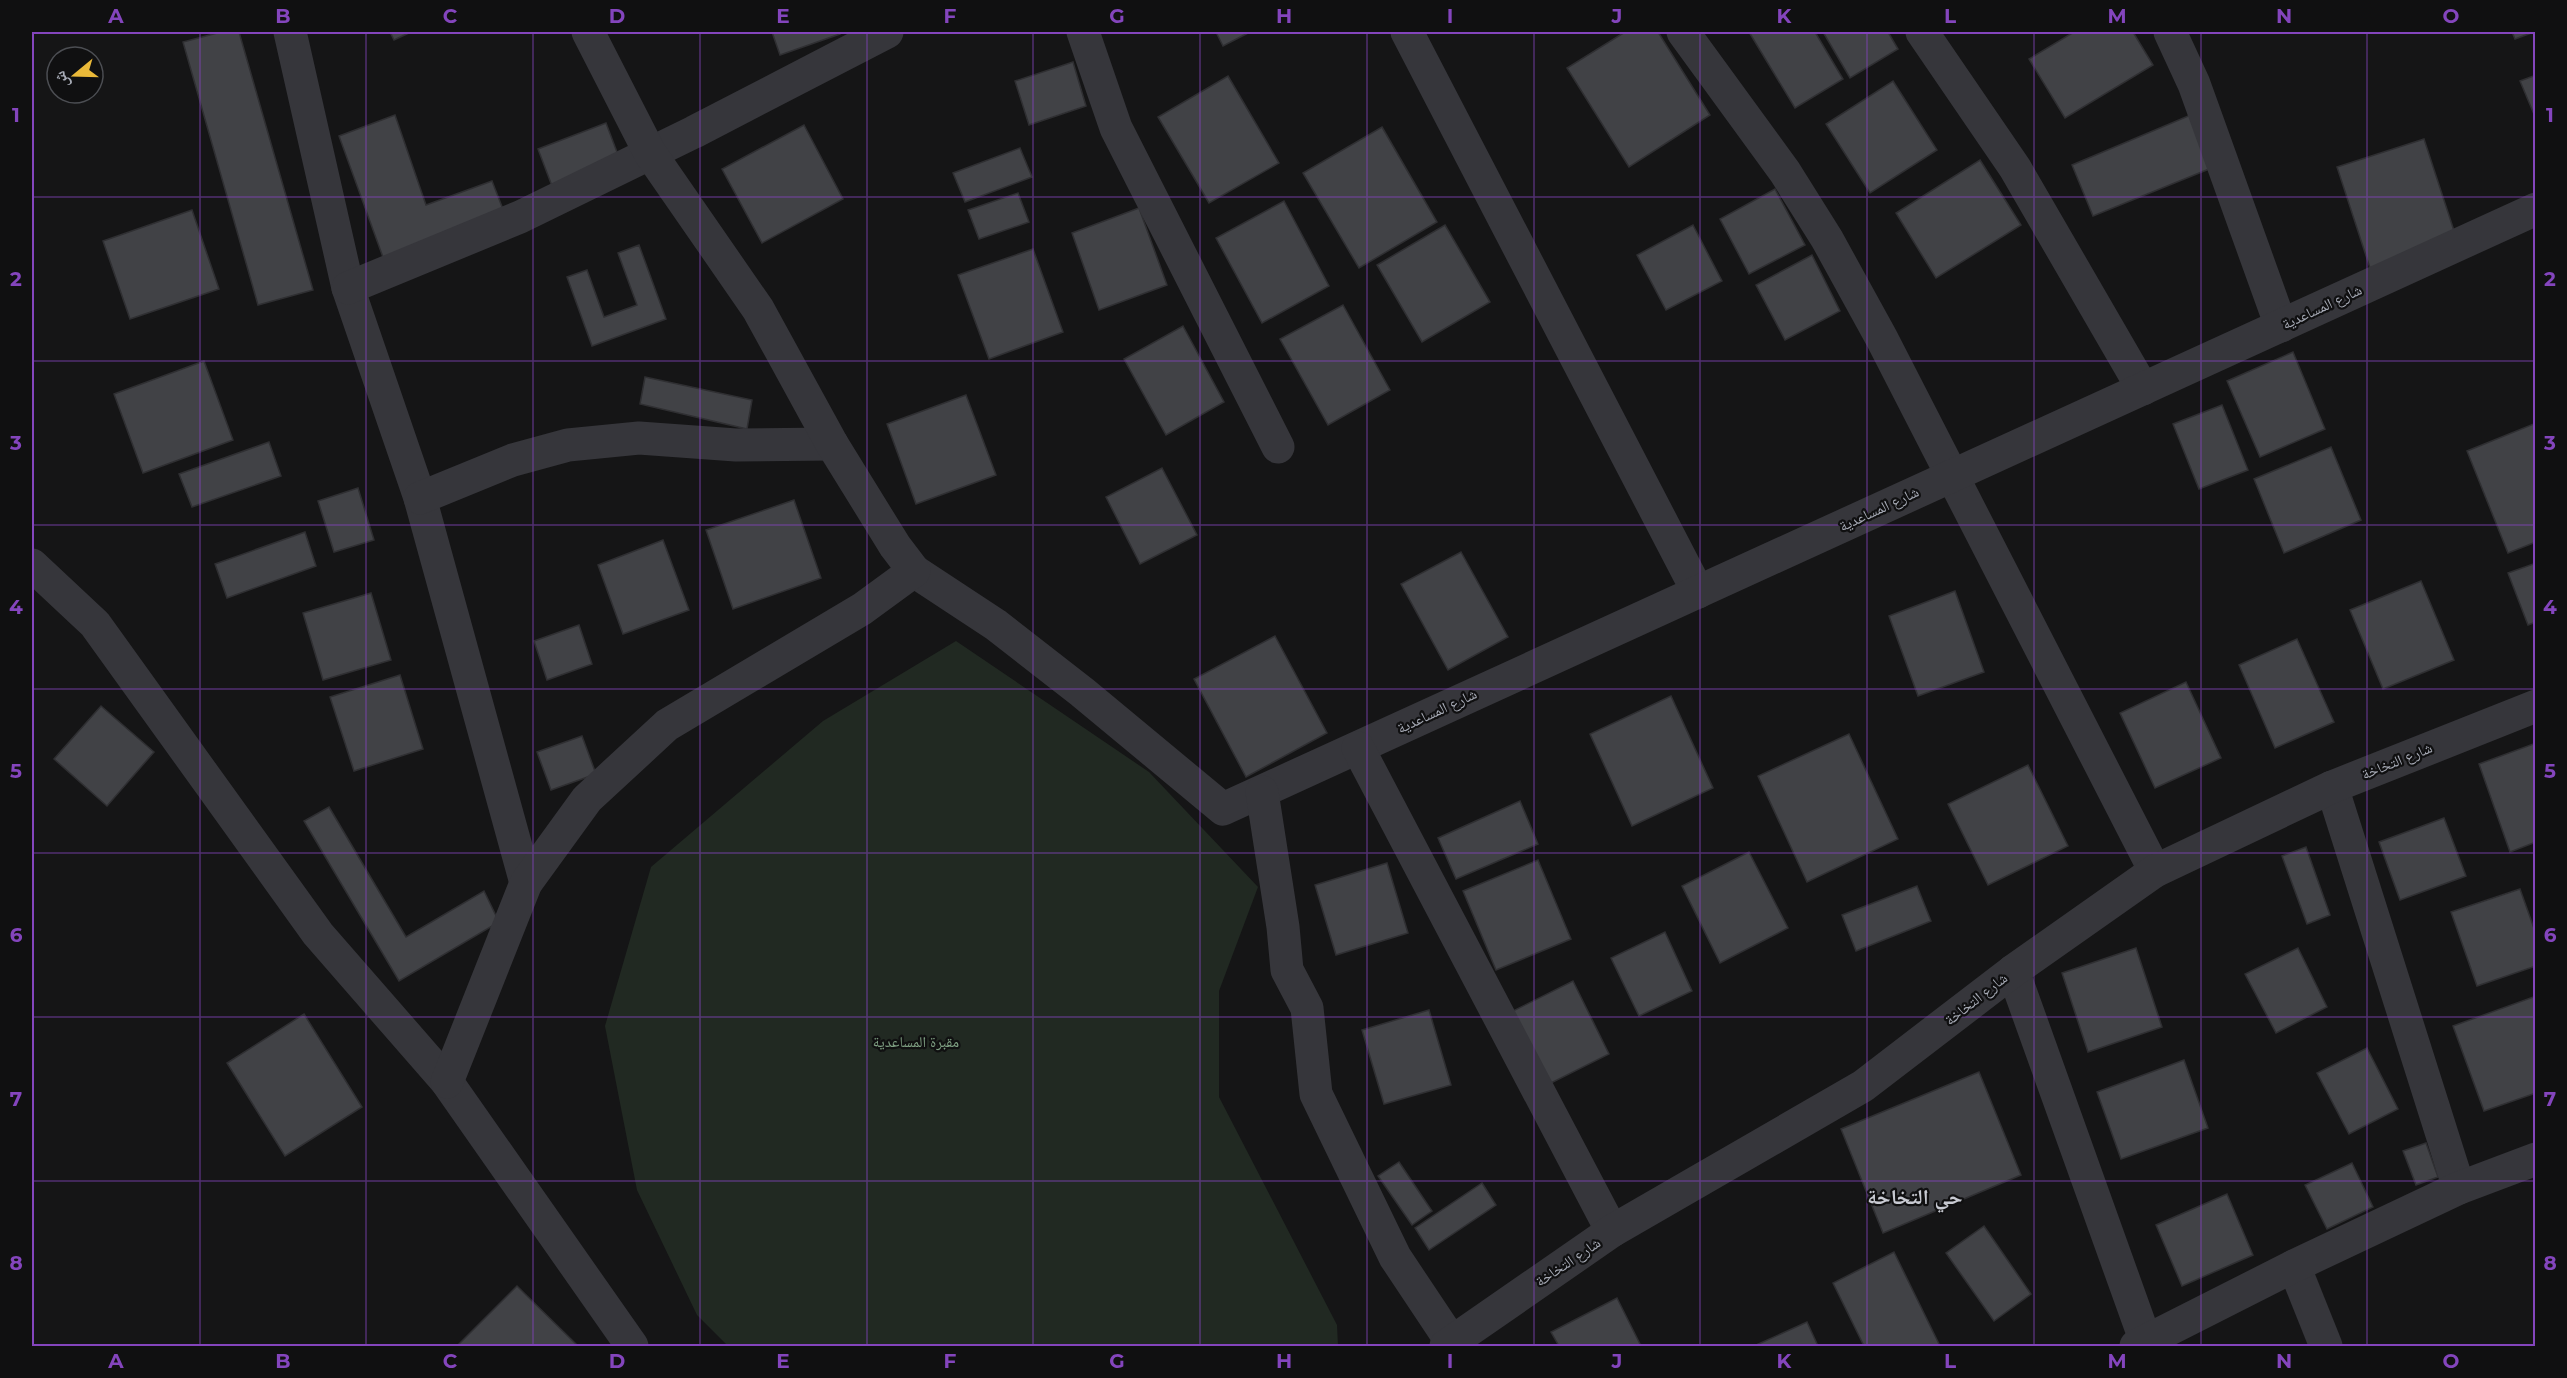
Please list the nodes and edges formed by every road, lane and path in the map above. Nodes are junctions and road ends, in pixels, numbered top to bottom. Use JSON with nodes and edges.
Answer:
{"nodes":[{"id":1,"x":290,"y":32,"type":"edge"},
{"id":2,"x":588,"y":32,"type":"edge"},
{"id":3,"x":887,"y":32,"type":"edge"},
{"id":4,"x":1083,"y":32,"type":"edge"},
{"id":5,"x":1407,"y":32,"type":"edge"},
{"id":6,"x":1683,"y":32,"type":"edge"},
{"id":7,"x":1922,"y":32,"type":"edge"},
{"id":8,"x":2170,"y":32,"type":"edge"},
{"id":9,"x":650,"y":153,"type":"junction"},
{"id":10,"x":2535,"y":209,"type":"edge"},
{"id":11,"x":348,"y":288,"type":"junction"},
{"id":12,"x":2281,"y":326,"type":"junction"},
{"id":13,"x":2143,"y":389,"type":"junction"},
{"id":14,"x":832,"y":444,"type":"junction"},
{"id":15,"x":1278,"y":447,"type":"dead end"},
{"id":16,"x":1951,"y":477,"type":"junction"},
{"id":17,"x":420,"y":498,"type":"junction"},
{"id":18,"x":32,"y":565,"type":"edge"},
{"id":19,"x":914,"y":571,"type":"junction"},
{"id":20,"x":1698,"y":592,"type":"junction"},
{"id":21,"x":2535,"y":706,"type":"edge"},
{"id":22,"x":1358,"y":748,"type":"junction"},
{"id":23,"x":2332,"y":787,"type":"junction"},
{"id":24,"x":1262,"y":792,"type":"junction"},
{"id":25,"x":2155,"y":871,"type":"junction"},
{"id":26,"x":526,"y":883,"type":"junction"},
{"id":27,"x":2013,"y":971,"type":"junction"},
{"id":28,"x":447,"y":1082,"type":"junction"},
{"id":29,"x":2535,"y":1159,"type":"edge"},
{"id":30,"x":2459,"y":1188,"type":"junction"},
{"id":31,"x":1612,"y":1232,"type":"junction"},
{"id":32,"x":2294,"y":1266,"type":"junction"},
{"id":33,"x":1448,"y":1344,"type":"edge"},
{"id":34,"x":2141,"y":1344,"type":"edge"},
{"id":35,"x":632,"y":1347,"type":"edge"},
{"id":36,"x":2326,"y":1347,"type":"edge"}],
"edges":[{"from":1,"to":11,"type":"street"},
{"from":2,"to":9,"type":"street"},
{"from":3,"to":9,"type":"street"},
{"from":4,"to":15,"type":"street"},
{"from":5,"to":20,"type":"street"},
{"from":6,"to":16,"type":"street"},
{"from":7,"to":13,"type":"street"},
{"from":8,"to":12,"type":"street"},
{"from":9,"to":11,"type":"street"},
{"from":9,"to":14,"type":"street"},
{"from":10,"to":12,"type":"street","name":"شارع المساعدية"},
{"from":11,"to":17,"type":"street"},
{"from":12,"to":13,"type":"street","name":"شارع المساعدية"},
{"from":13,"to":16,"type":"street","name":"شارع المساعدية"},
{"from":14,"to":17,"type":"street"},
{"from":14,"to":19,"type":"street"},
{"from":16,"to":20,"type":"street","name":"شارع المساعدية"},
{"from":16,"to":25,"type":"street"},
{"from":17,"to":26,"type":"street"},
{"from":18,"to":28,"type":"street"},
{"from":19,"to":24,"type":"street","name":"شارع المساعدية"},
{"from":19,"to":26,"type":"street"},
{"from":20,"to":22,"type":"street","name":"شارع المساعدية"},
{"from":21,"to":23,"type":"street","name":"شارع التخاخة"},
{"from":22,"to":24,"type":"street","name":"شارع المساعدية"},
{"from":22,"to":31,"type":"street"},
{"from":23,"to":25,"type":"street","name":"شارع التخاخة"},
{"from":23,"to":30,"type":"street"},
{"from":24,"to":33,"type":"street"},
{"from":25,"to":27,"type":"street","name":"شارع التخاخة"},
{"from":26,"to":28,"type":"street"},
{"from":27,"to":31,"type":"street","name":"شارع التخاخة"},
{"from":27,"to":34,"type":"street"},
{"from":28,"to":35,"type":"street"},
{"from":29,"to":30,"type":"street"},
{"from":30,"to":32,"type":"street"},
{"from":31,"to":33,"type":"street","name":"شارع التخاخة"},
{"from":32,"to":34,"type":"street"},
{"from":32,"to":36,"type":"street"}]}
